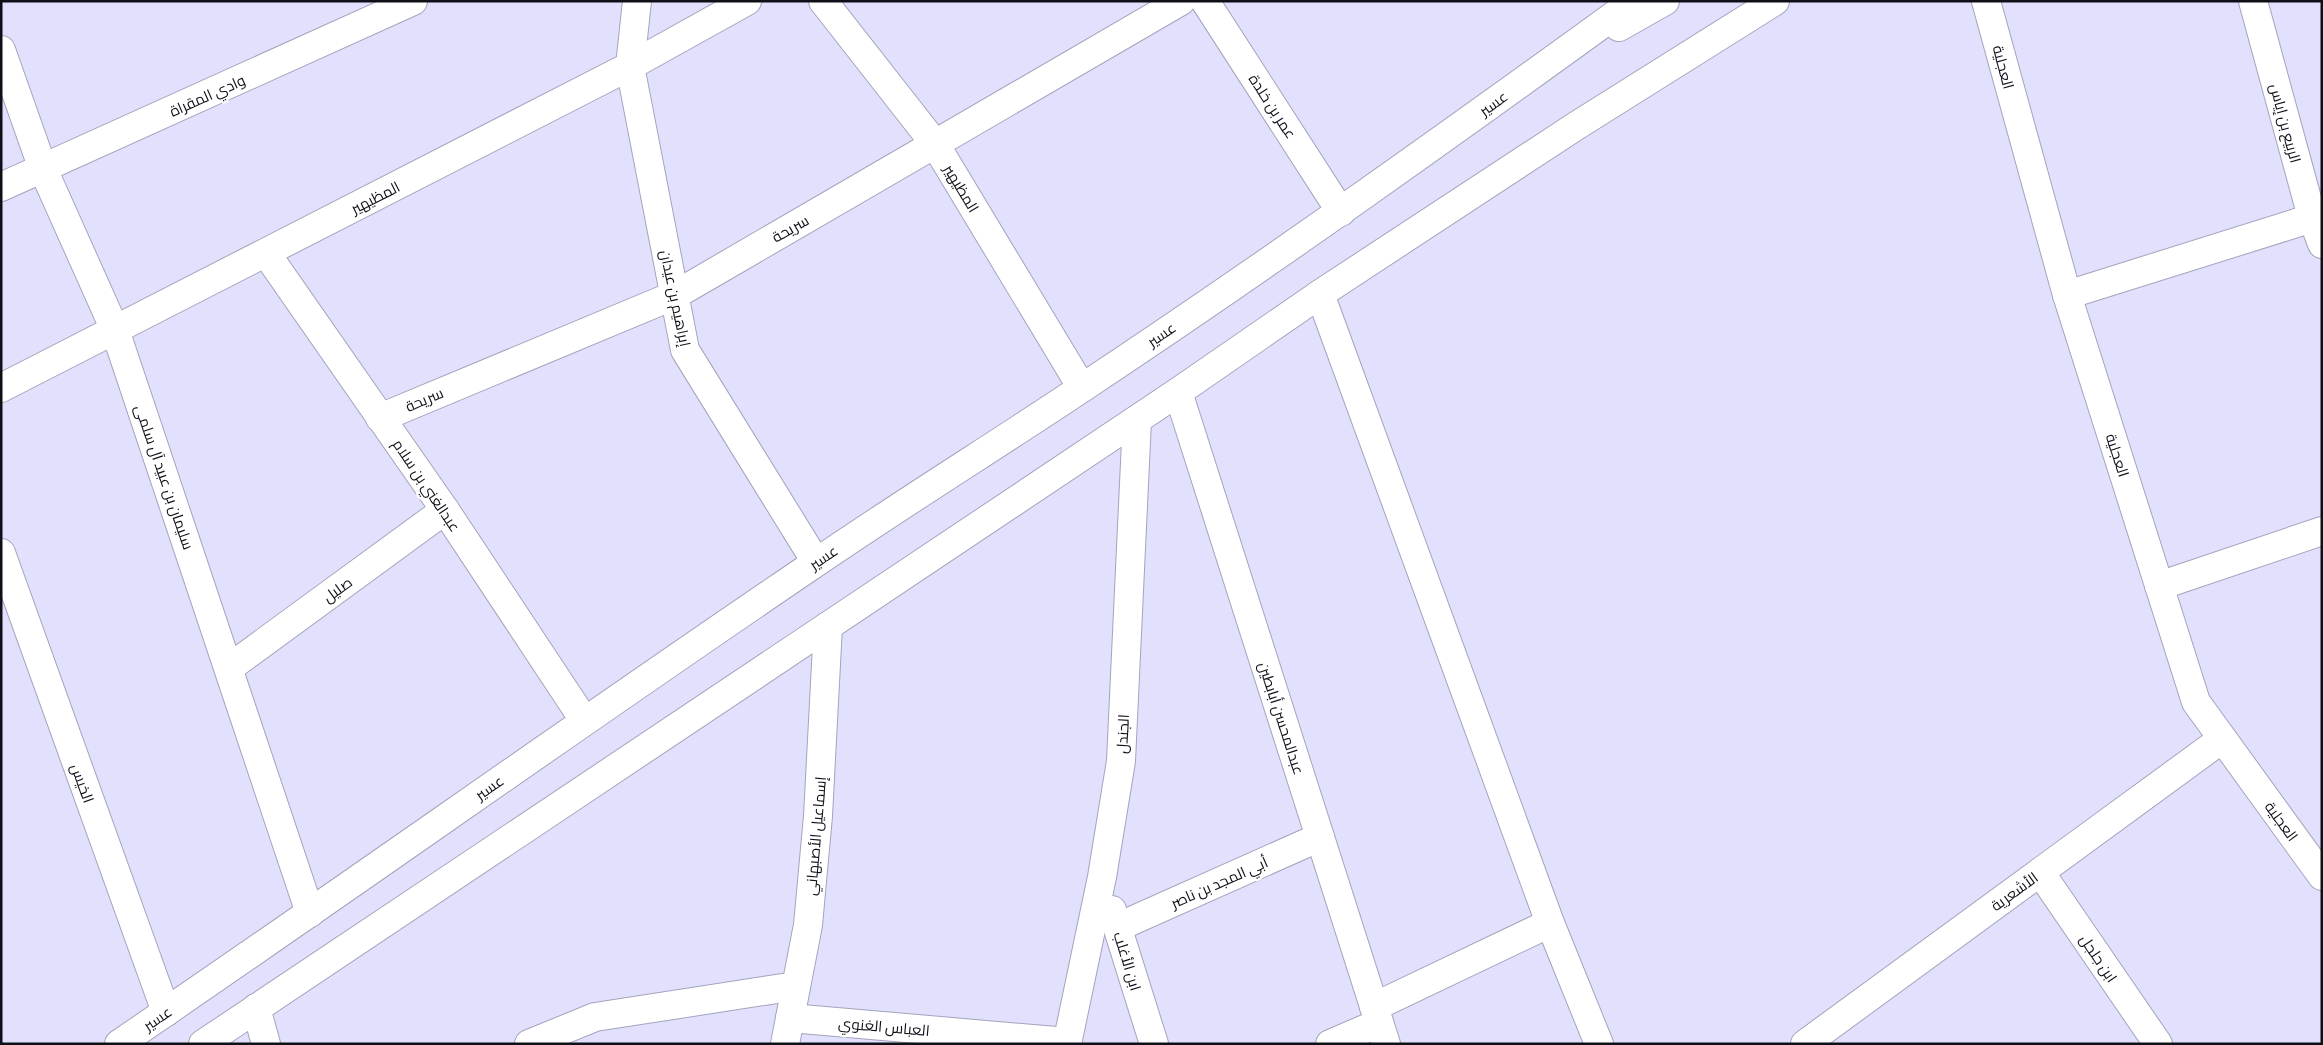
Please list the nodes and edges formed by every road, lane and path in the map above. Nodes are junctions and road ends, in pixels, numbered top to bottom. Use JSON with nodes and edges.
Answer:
{"nodes":[{"id":1,"x":413,"y":1,"type":"edge"},
{"id":2,"x":637,"y":1,"type":"edge"},
{"id":3,"x":747,"y":1,"type":"edge"},
{"id":4,"x":823,"y":1,"type":"edge"},
{"id":5,"x":1181,"y":1,"type":"edge"},
{"id":6,"x":1205,"y":1,"type":"edge"},
{"id":7,"x":1634,"y":1,"type":"edge"},
{"id":8,"x":1665,"y":1,"type":"edge"},
{"id":9,"x":1776,"y":1,"type":"edge"},
{"id":10,"x":1986,"y":1,"type":"edge"},
{"id":11,"x":2253,"y":1,"type":"edge"},
{"id":12,"x":1,"y":50,"type":"edge"},
{"id":13,"x":630,"y":66,"type":"junction"},
{"id":14,"x":1531,"y":76,"type":"junction"},
{"id":15,"x":935,"y":144,"type":"junction"},
{"id":16,"x":43,"y":169,"type":"junction"},
{"id":17,"x":1,"y":187,"type":"edge"},
{"id":18,"x":1340,"y":212,"type":"junction"},
{"id":19,"x":2317,"y":216,"type":"edge"},
{"id":20,"x":2322,"y":244,"type":"edge"},
{"id":21,"x":266,"y":253,"type":"junction"},
{"id":22,"x":1320,"y":294,"type":"junction"},
{"id":23,"x":2067,"y":295,"type":"junction"},
{"id":24,"x":675,"y":296,"type":"junction"},
{"id":25,"x":115,"y":330,"type":"junction"},
{"id":26,"x":1,"y":388,"type":"edge"},
{"id":27,"x":1082,"y":388,"type":"junction"},
{"id":28,"x":1178,"y":392,"type":"junction"},
{"id":29,"x":380,"y":418,"type":"junction"},
{"id":30,"x":1137,"y":420,"type":"junction"},
{"id":31,"x":445,"y":510,"type":"junction"},
{"id":32,"x":2322,"y":531,"type":"edge"},
{"id":33,"x":1,"y":554,"type":"edge"},
{"id":34,"x":816,"y":562,"type":"junction"},
{"id":35,"x":2159,"y":586,"type":"junction"},
{"id":36,"x":828,"y":626,"type":"junction"},
{"id":37,"x":229,"y":668,"type":"junction"},
{"id":38,"x":584,"y":720,"type":"junction"},
{"id":39,"x":2222,"y":739,"type":"junction"},
{"id":40,"x":1320,"y":837,"type":"junction"},
{"id":41,"x":2040,"y":872,"type":"junction"},
{"id":42,"x":2322,"y":876,"type":"edge"},
{"id":43,"x":1102,"y":877,"type":"junction"},
{"id":44,"x":310,"y":912,"type":"junction"},
{"id":45,"x":1550,"y":923,"type":"junction"},
{"id":46,"x":1118,"y":927,"type":"junction"},
{"id":47,"x":796,"y":986,"type":"junction"},
{"id":48,"x":256,"y":1008,"type":"junction"},
{"id":49,"x":166,"y":1012,"type":"junction"},
{"id":50,"x":1380,"y":1025,"type":"edge"},
{"id":51,"x":788,"y":1031,"type":"edge"},
{"id":52,"x":541,"y":1041,"type":"edge"},
{"id":53,"x":1067,"y":1043,"type":"edge"},
{"id":54,"x":119,"y":1044,"type":"edge"},
{"id":55,"x":203,"y":1044,"type":"edge"},
{"id":56,"x":266,"y":1044,"type":"edge"},
{"id":57,"x":1154,"y":1044,"type":"edge"},
{"id":58,"x":1330,"y":1044,"type":"edge"},
{"id":59,"x":1599,"y":1044,"type":"edge"},
{"id":60,"x":1806,"y":1044,"type":"edge"},
{"id":61,"x":2158,"y":1044,"type":"edge"}],
"edges":[{"from":1,"to":16,"type":"street","name":"وادي المقراة"},
{"from":2,"to":13,"type":"street","name":"إبراهيم بن عيدان"},
{"from":3,"to":13,"type":"street","name":"المظيهير"},
{"from":4,"to":15,"type":"street","name":"المظيهير"},
{"from":5,"to":15,"type":"street","name":"سريحة"},
{"from":6,"to":18,"type":"street","name":"عمر بن خلدة"},
{"from":7,"to":14,"type":"street"},
{"from":8,"to":14,"type":"street"},
{"from":9,"to":22,"type":"street"},
{"from":10,"to":23,"type":"street","name":"العجلية"},
{"from":11,"to":19,"type":"street","name":"الربيع بن إياس"},
{"from":12,"to":16,"type":"street","name":"سليمان بن عبيد آل سلمى"},
{"from":13,"to":21,"type":"street","name":"المظيهير"},
{"from":13,"to":24,"type":"street","name":"إبراهيم بن عيدان"},
{"from":14,"to":18,"type":"street","name":"عسير"},
{"from":15,"to":24,"type":"street","name":"سريحة"},
{"from":15,"to":27,"type":"street","name":"المظيهير"},
{"from":16,"to":17,"type":"street","name":"وادي المقراة"},
{"from":16,"to":25,"type":"street","name":"سليمان بن عبيد آل سلمى"},
{"from":18,"to":27,"type":"street","name":"عسير"},
{"from":19,"to":20,"type":"street","name":"الربيع بن إياس"},
{"from":19,"to":23,"type":"street"},
{"from":21,"to":25,"type":"street","name":"المظيهير"},
{"from":21,"to":29,"type":"street","name":"عبدالغني بن سلام"},
{"from":22,"to":28,"type":"street"},
{"from":22,"to":45,"type":"street"},
{"from":23,"to":35,"type":"street","name":"العجلية"},
{"from":24,"to":29,"type":"street","name":"سريحة"},
{"from":24,"to":34,"type":"street","name":"إبراهيم بن عيدان"},
{"from":25,"to":26,"type":"street","name":"المظيهير"},
{"from":25,"to":37,"type":"street","name":"سليمان بن عبيد آل سلمى"},
{"from":27,"to":34,"type":"street","name":"عسير"},
{"from":28,"to":30,"type":"street"},
{"from":28,"to":40,"type":"street","name":"عبدالمحسن أبابطين"},
{"from":29,"to":31,"type":"street","name":"عبدالغني بن سلام"},
{"from":30,"to":36,"type":"street"},
{"from":30,"to":43,"type":"street","name":"الجندل"},
{"from":31,"to":37,"type":"street","name":"صليل"},
{"from":31,"to":38,"type":"street","name":"عبدالغني بن سلام"},
{"from":32,"to":35,"type":"street"},
{"from":33,"to":49,"type":"street","name":"الخيس"},
{"from":34,"to":38,"type":"street","name":"عسير"},
{"from":35,"to":39,"type":"street","name":"العجلية"},
{"from":36,"to":47,"type":"street","name":"إسماعيل الأصبهاني"},
{"from":36,"to":48,"type":"street"},
{"from":37,"to":44,"type":"street","name":"سليمان بن عبيد آل سلمى"},
{"from":38,"to":44,"type":"street","name":"عسير"},
{"from":39,"to":41,"type":"street","name":"الأشعرية"},
{"from":39,"to":42,"type":"street","name":"العجلية"},
{"from":40,"to":46,"type":"street","name":"أبي المجد بن ناصر"},
{"from":40,"to":50,"type":"street","name":"عبدالمحسن أبابطين"},
{"from":41,"to":60,"type":"street","name":"الأشعرية"},
{"from":41,"to":61,"type":"street","name":"ابن جلجل"},
{"from":43,"to":46,"type":"street","name":"ابن الأغلب"},
{"from":43,"to":53,"type":"street","name":"الجندل"},
{"from":44,"to":49,"type":"street","name":"عسير"},
{"from":45,"to":50,"type":"street"},
{"from":45,"to":59,"type":"street"},
{"from":46,"to":57,"type":"street","name":"ابن الأغلب"},
{"from":47,"to":51,"type":"street","name":"إسماعيل الأصبهاني"},
{"from":47,"to":52,"type":"street"},
{"from":48,"to":55,"type":"street"},
{"from":48,"to":56,"type":"street"},
{"from":49,"to":54,"type":"street","name":"عسير"},
{"from":50,"to":58,"type":"street"},
{"from":51,"to":53,"type":"street","name":"العباس الغنوي"}]}
